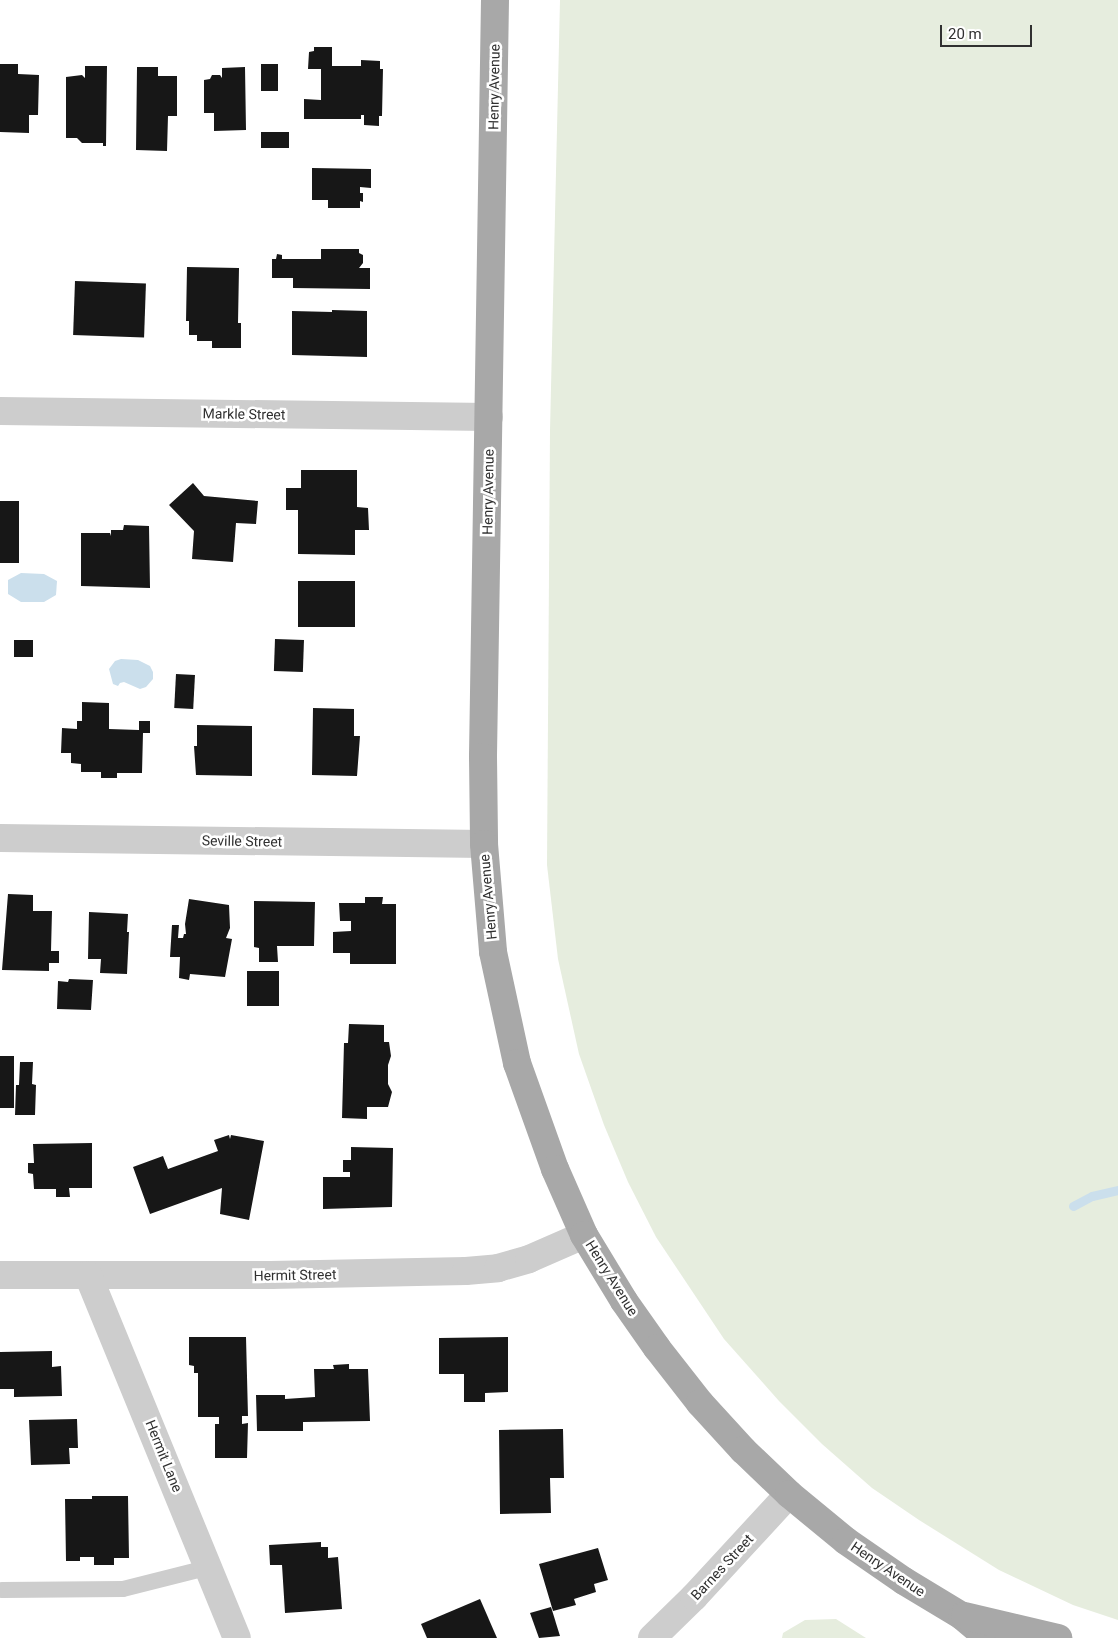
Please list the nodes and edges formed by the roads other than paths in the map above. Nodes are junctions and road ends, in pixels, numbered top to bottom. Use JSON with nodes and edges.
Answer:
{"nodes":[{"id":1,"x":495,"y":0,"type":"edge"},
{"id":2,"x":0,"y":411,"type":"edge"},
{"id":3,"x":489,"y":417,"type":"junction"},
{"id":4,"x":0,"y":838,"type":"edge"},
{"id":5,"x":484,"y":844,"type":"junction"},
{"id":6,"x":584,"y":1234,"type":"junction"},
{"id":7,"x":0,"y":1275,"type":"edge"},
{"id":8,"x":88,"y":1275,"type":"junction"},
{"id":9,"x":789,"y":1494,"type":"junction"},
{"id":10,"x":210,"y":1567,"type":"junction"},
{"id":11,"x":2,"y":1590,"type":"dead end"},
{"id":12,"x":962,"y":1616,"type":"junction"},
{"id":13,"x":237,"y":1638,"type":"edge"},
{"id":14,"x":652,"y":1638,"type":"edge"},
{"id":15,"x":988,"y":1638,"type":"edge"},
{"id":16,"x":1058,"y":1638,"type":"edge"}],
"edges":[{"from":1,"to":3,"type":"main road","name":"Henry Avenue"},
{"from":2,"to":3,"type":"street","name":"Markle Street"},
{"from":3,"to":5,"type":"main road","name":"Henry Avenue"},
{"from":4,"to":5,"type":"street","name":"Seville Street"},
{"from":5,"to":6,"type":"main road","name":"Henry Avenue"},
{"from":6,"to":8,"type":"street","name":"Hermit Street"},
{"from":6,"to":9,"type":"main road","name":"Henry Avenue"},
{"from":7,"to":8,"type":"street","name":"Hermit Street"},
{"from":8,"to":10,"type":"street","name":"Hermit Lane"},
{"from":9,"to":12,"type":"main road","name":"Henry Avenue"},
{"from":9,"to":14,"type":"street","name":"Barnes Street"},
{"from":10,"to":11,"type":"lane"},
{"from":10,"to":13,"type":"street","name":"Hermit Lane"},
{"from":12,"to":15,"type":"main road","name":"Henry Avenue"},
{"from":12,"to":16,"type":"main road","name":"Henry Avenue"}]}
